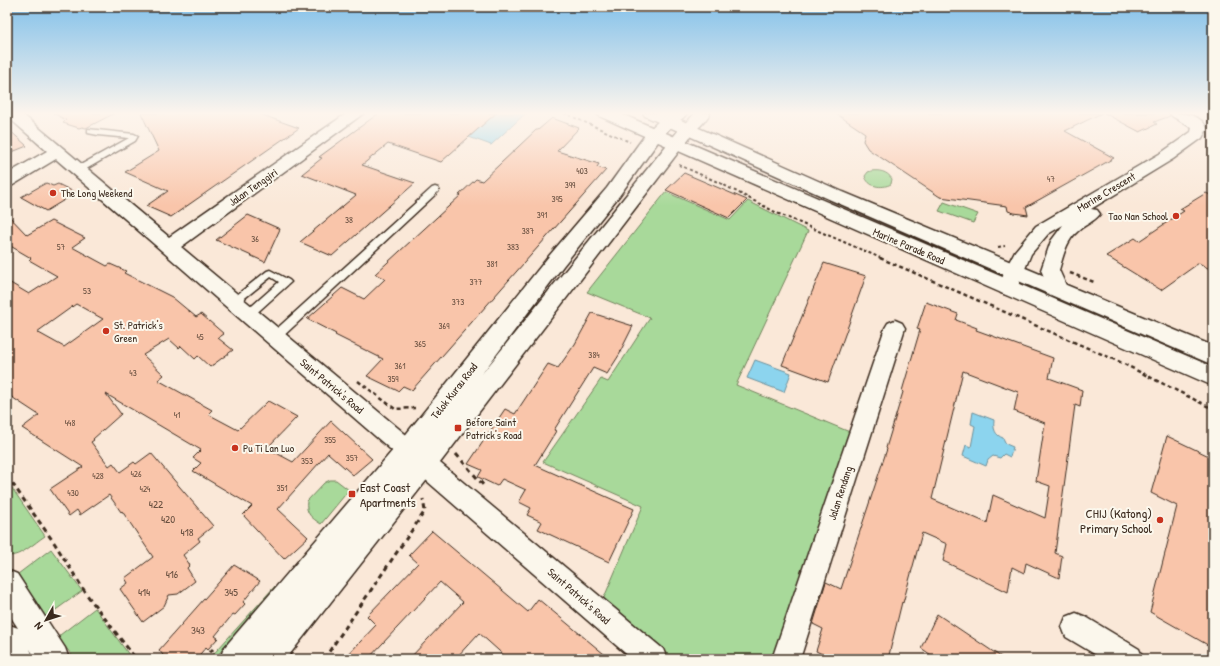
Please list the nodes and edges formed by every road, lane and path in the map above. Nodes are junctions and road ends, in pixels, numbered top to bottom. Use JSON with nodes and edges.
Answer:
{"nodes":[{"id":1,"x":49,"y":144,"type":"edge"},
{"id":2,"x":121,"y":144,"type":"edge"},
{"id":3,"x":313,"y":144,"type":"edge"},
{"id":4,"x":647,"y":144,"type":"edge"},
{"id":5,"x":666,"y":144,"type":"edge"},
{"id":6,"x":685,"y":144,"type":"edge"},
{"id":7,"x":690,"y":144,"type":"edge"},
{"id":8,"x":1185,"y":144,"type":"edge"},
{"id":9,"x":1199,"y":144,"type":"edge"},
{"id":10,"x":58,"y":152,"type":"junction"},
{"id":11,"x":78,"y":170,"type":"junction"},
{"id":12,"x":7,"y":181,"type":"edge"},
{"id":13,"x":435,"y":190,"type":"dead end"},
{"id":14,"x":168,"y":247,"type":"junction"},
{"id":15,"x":1011,"y":279,"type":"junction"},
{"id":16,"x":1059,"y":290,"type":"junction"},
{"id":17,"x":233,"y":302,"type":"junction"},
{"id":18,"x":248,"y":315,"type":"junction"},
{"id":19,"x":895,"y":328,"type":"dead end"},
{"id":20,"x":275,"y":337,"type":"junction"},
{"id":21,"x":1213,"y":356,"type":"edge"},
{"id":22,"x":1213,"y":377,"type":"edge"},
{"id":23,"x":1213,"y":409,"type":"edge"},
{"id":24,"x":451,"y":448,"type":"dead end"},
{"id":25,"x":416,"y":457,"type":"junction"},
{"id":26,"x":472,"y":474,"type":"dead end"},
{"id":27,"x":7,"y":476,"type":"edge"},
{"id":28,"x":7,"y":584,"type":"edge"},
{"id":29,"x":1076,"y":627,"type":"dead end"},
{"id":30,"x":7,"y":639,"type":"edge"},
{"id":31,"x":19,"y":659,"type":"edge"},
{"id":32,"x":54,"y":659,"type":"edge"},
{"id":33,"x":136,"y":659,"type":"edge"},
{"id":34,"x":235,"y":659,"type":"edge"},
{"id":35,"x":267,"y":659,"type":"edge"},
{"id":36,"x":652,"y":659,"type":"edge"},
{"id":37,"x":786,"y":659,"type":"edge"},
{"id":38,"x":1129,"y":659,"type":"edge"}],
"edges":[{"from":1,"to":10,"type":"street","name":"Saint Patrick's Road"},
{"from":2,"to":11,"type":"lane"},
{"from":3,"to":14,"type":"street","name":"Jalan Tenggiri"},
{"from":4,"to":25,"type":"street","name":"Telok Kurau Road"},
{"from":5,"to":25,"type":"street","name":"Telok Kurau Road"},
{"from":6,"to":23,"type":"path"},
{"from":7,"to":15,"type":"street","name":"Marine Parade Road"},
{"from":8,"to":15,"type":"street","name":"Marine Crescent"},
{"from":9,"to":16,"type":"street","name":"Marine Crescent"},
{"from":10,"to":11,"type":"street","name":"Saint Patrick's Road"},
{"from":10,"to":12,"type":"street"},
{"from":11,"to":14,"type":"street","name":"Saint Patrick's Road"},
{"from":13,"to":20,"type":"lane"},
{"from":14,"to":17,"type":"street","name":"Saint Patrick's Road"},
{"from":15,"to":16,"type":"street","name":"Marine Parade Road"},
{"from":15,"to":22,"type":"street","name":"Marine Parade Road"},
{"from":16,"to":21,"type":"street","name":"Marine Parade Road"},
{"from":17,"to":18,"type":"street","name":"Saint Patrick's Road"},
{"from":17,"to":18,"type":"lane"},
{"from":18,"to":20,"type":"street","name":"Saint Patrick's Road"},
{"from":19,"to":37,"type":"street","name":"Jalan Rendang"},
{"from":20,"to":25,"type":"street","name":"Saint Patrick's Road"},
{"from":24,"to":26,"type":"path"},
{"from":25,"to":34,"type":"street","name":"Telok Kurau Road"},
{"from":25,"to":35,"type":"street","name":"Telok Kurau Road"},
{"from":25,"to":36,"type":"street","name":"Saint Patrick's Road"},
{"from":27,"to":33,"type":"path"},
{"from":28,"to":32,"type":"street"},
{"from":29,"to":38,"type":"street"},
{"from":30,"to":31,"type":"street"}]}
